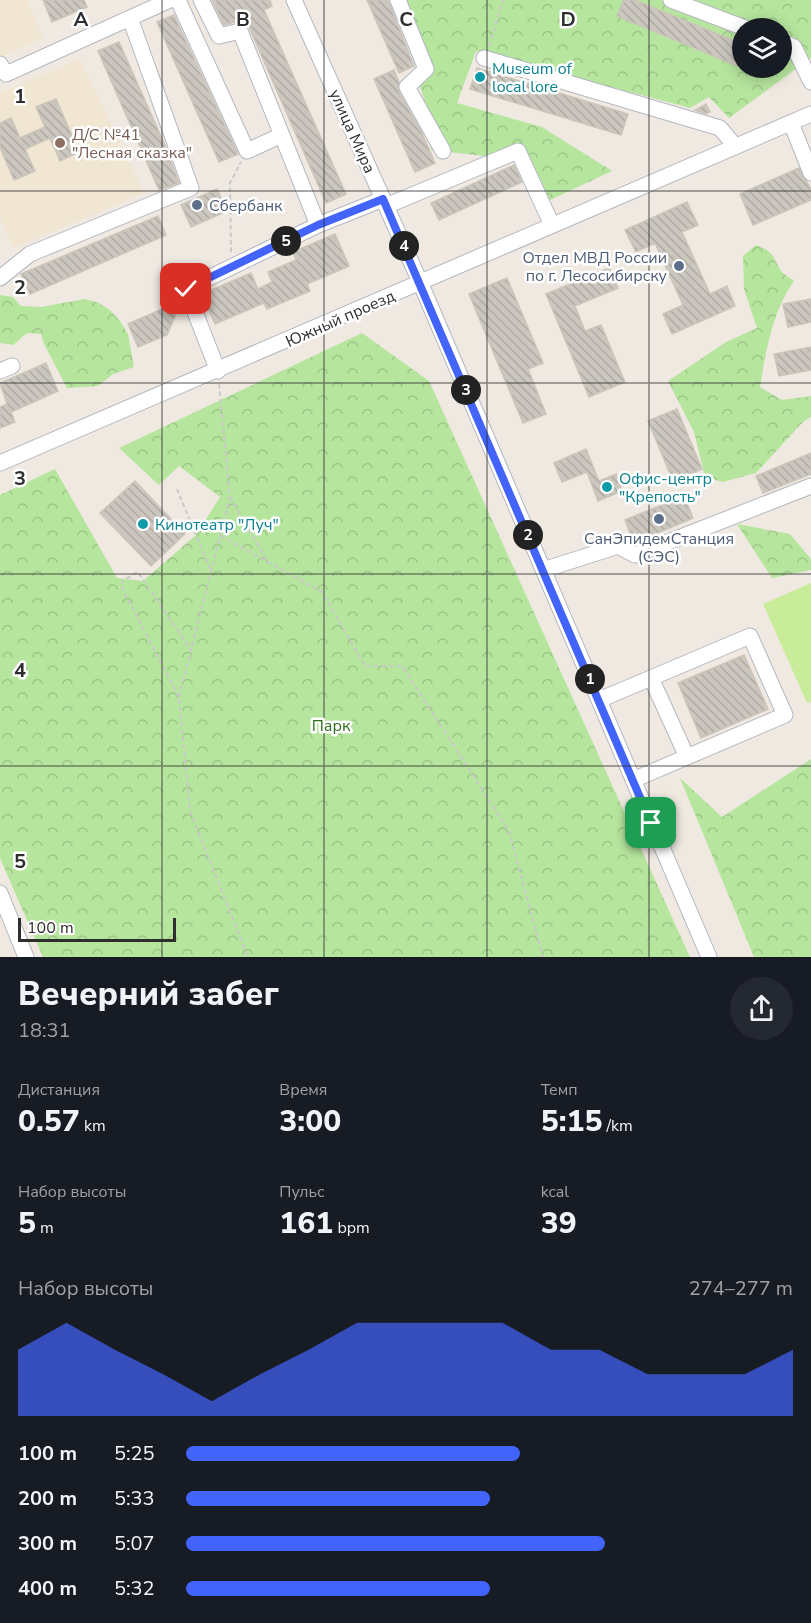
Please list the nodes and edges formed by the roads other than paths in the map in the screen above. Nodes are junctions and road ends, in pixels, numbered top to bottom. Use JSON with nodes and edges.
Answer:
{"nodes":[{"id":1,"x":170,"y":0,"type":"edge"},
{"id":2,"x":178,"y":0,"type":"edge"},
{"id":3,"x":201,"y":0,"type":"edge"},
{"id":4,"x":294,"y":0,"type":"edge"},
{"id":5,"x":398,"y":0,"type":"edge"},
{"id":6,"x":671,"y":0,"type":"edge"},
{"id":7,"x":130,"y":18,"type":"junction"},
{"id":8,"x":732,"y":23,"type":"edge"},
{"id":9,"x":792,"y":46,"type":"edge"},
{"id":10,"x":484,"y":58,"type":"road end"},
{"id":11,"x":0,"y":64,"type":"edge"},
{"id":12,"x":811,"y":82,"type":"edge"},
{"id":13,"x":811,"y":114,"type":"edge"},
{"id":14,"x":791,"y":123,"type":"junction"},
{"id":15,"x":282,"y":135,"type":"junction"},
{"id":16,"x":735,"y":146,"type":"junction"},
{"id":17,"x":443,"y":151,"type":"dead end"},
{"id":18,"x":811,"y":173,"type":"edge"},
{"id":19,"x":385,"y":203,"type":"junction"},
{"id":20,"x":318,"y":225,"type":"junction"},
{"id":21,"x":552,"y":225,"type":"junction"},
{"id":22,"x":0,"y":278,"type":"edge"},
{"id":23,"x":420,"y":282,"type":"junction"},
{"id":24,"x":218,"y":372,"type":"junction"},
{"id":25,"x":0,"y":463,"type":"edge"},
{"id":26,"x":811,"y":486,"type":"edge"},
{"id":27,"x":543,"y":570,"type":"junction"},
{"id":28,"x":651,"y":678,"type":"junction"},
{"id":29,"x":599,"y":700,"type":"junction"},
{"id":30,"x":687,"y":757,"type":"junction"},
{"id":31,"x":633,"y":780,"type":"junction"},
{"id":32,"x":0,"y":893,"type":"edge"},
{"id":33,"x":26,"y":957,"type":"edge"},
{"id":34,"x":709,"y":957,"type":"edge"}],
"edges":[{"from":1,"to":7,"type":"street"},
{"from":2,"to":15,"type":"street"},
{"from":3,"to":15,"type":"street"},
{"from":4,"to":19,"type":"street","name":"улица Мира"},
{"from":5,"to":17,"type":"street"},
{"from":6,"to":8,"type":"street"},
{"from":7,"to":11,"type":"street"},
{"from":7,"to":22,"type":"street"},
{"from":9,"to":12,"type":"street"},
{"from":10,"to":16,"type":"street"},
{"from":13,"to":14,"type":"street","name":"Южный проезд"},
{"from":14,"to":16,"type":"street","name":"Южный проезд"},
{"from":14,"to":18,"type":"street"},
{"from":15,"to":20,"type":"street"},
{"from":16,"to":21,"type":"street","name":"Южный проезд"},
{"from":19,"to":20,"type":"street"},
{"from":19,"to":21,"type":"street"},
{"from":19,"to":23,"type":"street","name":"улица Мира"},
{"from":20,"to":24,"type":"street"},
{"from":21,"to":23,"type":"street","name":"Южный проезд"},
{"from":23,"to":24,"type":"street","name":"Южный проезд"},
{"from":23,"to":27,"type":"street","name":"улица Мира"},
{"from":24,"to":25,"type":"street","name":"Южный проезд"},
{"from":26,"to":27,"type":"street"},
{"from":27,"to":29,"type":"street","name":"улица Мира"},
{"from":28,"to":29,"type":"street"},
{"from":28,"to":30,"type":"street"},
{"from":28,"to":30,"type":"street"},
{"from":29,"to":31,"type":"street","name":"улица Мира"},
{"from":30,"to":31,"type":"street"},
{"from":31,"to":34,"type":"street","name":"улица Мира"},
{"from":32,"to":33,"type":"street"}]}
